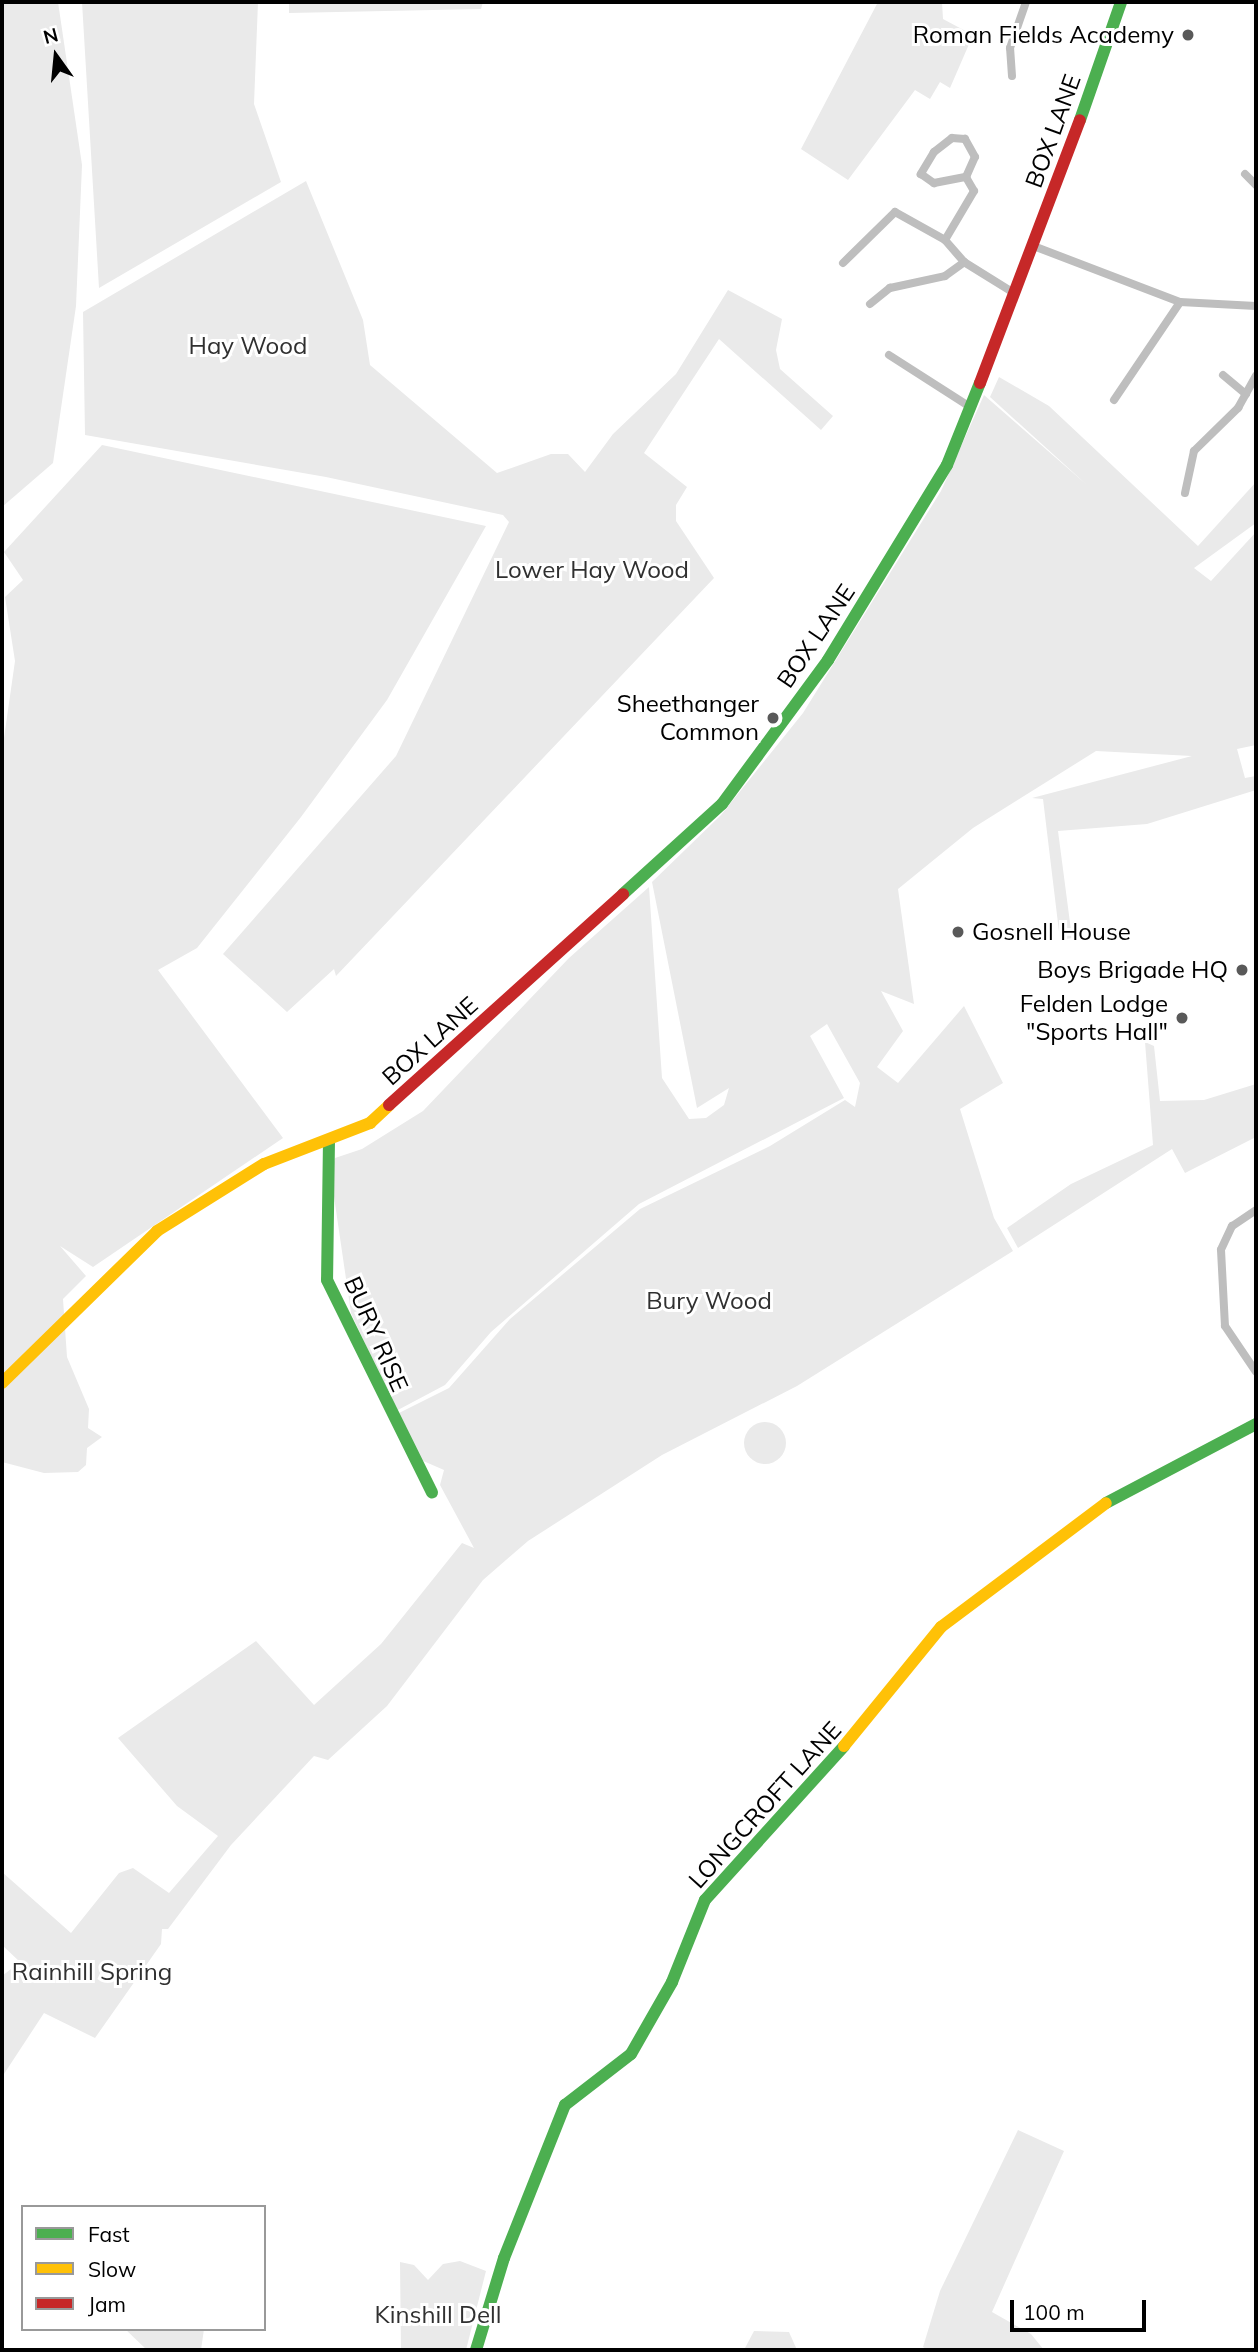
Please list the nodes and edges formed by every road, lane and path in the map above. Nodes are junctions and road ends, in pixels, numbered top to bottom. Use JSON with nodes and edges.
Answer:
{"nodes":[{"id":1,"x":1026,"y":2,"type":"edge"},
{"id":2,"x":1121,"y":2,"type":"edge"},
{"id":3,"x":1012,"y":76,"type":"dead end"},
{"id":4,"x":1245,"y":174,"type":"dead end"},
{"id":5,"x":966,"y":177,"type":"junction"},
{"id":6,"x":1256,"y":185,"type":"edge"},
{"id":7,"x":945,"y":240,"type":"junction"},
{"id":8,"x":1036,"y":247,"type":"junction"},
{"id":9,"x":964,"y":262,"type":"junction"},
{"id":10,"x":843,"y":263,"type":"dead end"},
{"id":11,"x":1014,"y":293,"type":"junction"},
{"id":12,"x":1180,"y":302,"type":"junction"},
{"id":13,"x":870,"y":304,"type":"dead end"},
{"id":14,"x":1256,"y":306,"type":"edge"},
{"id":15,"x":889,"y":355,"type":"dead end"},
{"id":16,"x":1223,"y":375,"type":"dead end"},
{"id":17,"x":1256,"y":376,"type":"edge"},
{"id":18,"x":1246,"y":394,"type":"junction"},
{"id":19,"x":1114,"y":400,"type":"dead end"},
{"id":20,"x":972,"y":408,"type":"junction"},
{"id":21,"x":1185,"y":493,"type":"dead end"},
{"id":22,"x":329,"y":1140,"type":"junction"},
{"id":23,"x":1256,"y":1210,"type":"edge"},
{"id":24,"x":1256,"y":1372,"type":"edge"},
{"id":25,"x":2,"y":1382,"type":"edge"},
{"id":26,"x":1256,"y":1424,"type":"edge"},
{"id":27,"x":432,"y":1492,"type":"dead end"},
{"id":28,"x":476,"y":2350,"type":"edge"}],
"edges":[{"from":1,"to":3,"type":"street"},
{"from":2,"to":8,"type":"main road","name":"BOX LANE"},
{"from":4,"to":6,"type":"street"},
{"from":5,"to":5,"type":"street"},
{"from":5,"to":7,"type":"street"},
{"from":7,"to":9,"type":"street"},
{"from":7,"to":10,"type":"street"},
{"from":8,"to":11,"type":"main road","name":"BOX LANE"},
{"from":8,"to":12,"type":"street"},
{"from":9,"to":11,"type":"street"},
{"from":9,"to":13,"type":"street"},
{"from":11,"to":20,"type":"main road","name":"BOX LANE"},
{"from":12,"to":14,"type":"street"},
{"from":12,"to":19,"type":"street"},
{"from":15,"to":20,"type":"street"},
{"from":16,"to":18,"type":"street"},
{"from":17,"to":18,"type":"street"},
{"from":18,"to":21,"type":"street"},
{"from":20,"to":22,"type":"main road","name":"BOX LANE"},
{"from":22,"to":25,"type":"main road","name":"BOX LANE"},
{"from":22,"to":27,"type":"main road","name":"BURY RISE"},
{"from":23,"to":24,"type":"street"},
{"from":26,"to":28,"type":"main road","name":"LONGCROFT LANE"}]}
